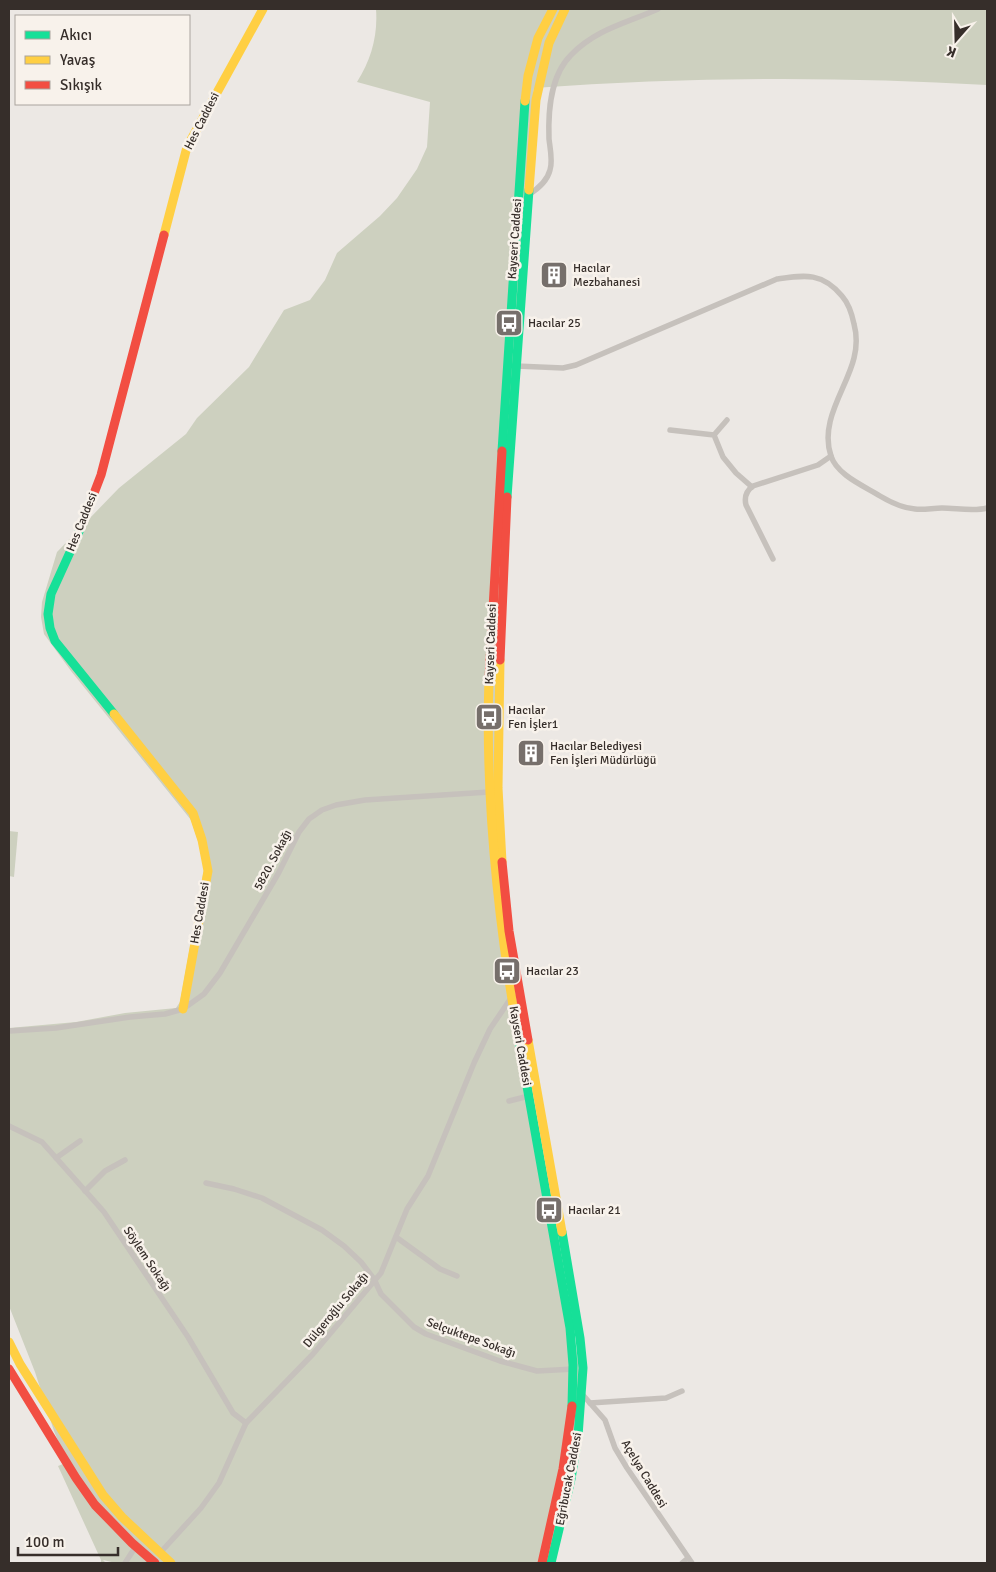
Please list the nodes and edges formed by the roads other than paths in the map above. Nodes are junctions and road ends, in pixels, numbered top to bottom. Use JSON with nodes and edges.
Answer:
{"nodes":[{"id":1,"x":263,"y":9,"type":"edge"},
{"id":2,"x":553,"y":9,"type":"edge"},
{"id":3,"x":565,"y":9,"type":"edge"},
{"id":4,"x":658,"y":9,"type":"edge"},
{"id":5,"x":528,"y":195,"type":"junction"},
{"id":6,"x":506,"y":365,"type":"junction"},
{"id":7,"x":516,"y":366,"type":"junction"},
{"id":8,"x":727,"y":420,"type":"dead end"},
{"id":9,"x":670,"y":430,"type":"dead end"},
{"id":10,"x":714,"y":435,"type":"junction"},
{"id":11,"x":831,"y":456,"type":"junction"},
{"id":12,"x":752,"y":487,"type":"junction"},
{"id":13,"x":987,"y":508,"type":"edge"},
{"id":14,"x":773,"y":559,"type":"dead end"},
{"id":15,"x":489,"y":792,"type":"junction"},
{"id":16,"x":511,"y":998,"type":"junction"},
{"id":17,"x":183,"y":1009,"type":"junction"},
{"id":18,"x":9,"y":1031,"type":"edge"},
{"id":19,"x":529,"y":1096,"type":"junction"},
{"id":20,"x":509,"y":1101,"type":"dead end"},
{"id":21,"x":9,"y":1126,"type":"edge"},
{"id":22,"x":80,"y":1141,"type":"dead end"},
{"id":23,"x":56,"y":1158,"type":"junction"},
{"id":24,"x":125,"y":1160,"type":"dead end"},
{"id":25,"x":206,"y":1184,"type":"dead end"},
{"id":26,"x":85,"y":1191,"type":"junction"},
{"id":27,"x":396,"y":1237,"type":"junction"},
{"id":28,"x":457,"y":1276,"type":"dead end"},
{"id":29,"x":374,"y":1279,"type":"junction"},
{"id":30,"x":9,"y":1342,"type":"edge"},
{"id":31,"x":9,"y":1369,"type":"edge"},
{"id":32,"x":574,"y":1369,"type":"junction"},
{"id":33,"x":682,"y":1391,"type":"dead end"},
{"id":34,"x":582,"y":1394,"type":"junction"},
{"id":35,"x":573,"y":1398,"type":"joint"},
{"id":36,"x":590,"y":1403,"type":"junction"},
{"id":37,"x":246,"y":1423,"type":"junction"},
{"id":38,"x":136,"y":1546,"type":"junction"},
{"id":39,"x":160,"y":1553,"type":"junction"},
{"id":40,"x":688,"y":1558,"type":"junction"},
{"id":41,"x":125,"y":1563,"type":"edge"},
{"id":42,"x":155,"y":1563,"type":"edge"},
{"id":43,"x":171,"y":1563,"type":"edge"},
{"id":44,"x":542,"y":1563,"type":"edge"},
{"id":45,"x":551,"y":1563,"type":"edge"},
{"id":46,"x":682,"y":1563,"type":"edge"},
{"id":47,"x":692,"y":1563,"type":"edge"}],
"edges":[{"from":1,"to":17,"type":"main road","name":"Hes Caddesi"},
{"from":2,"to":6,"type":"main road","name":"Kayseri Caddesi"},
{"from":3,"to":5,"type":"main road","name":"Kayseri Caddesi"},
{"from":4,"to":5,"type":"street"},
{"from":5,"to":7,"type":"main road","name":"Kayseri Caddesi"},
{"from":6,"to":7,"type":"main road"},
{"from":6,"to":15,"type":"main road","name":"Kayseri Caddesi"},
{"from":7,"to":11,"type":"street"},
{"from":7,"to":34,"type":"main road","name":"Kayseri Caddesi"},
{"from":8,"to":10,"type":"street"},
{"from":9,"to":10,"type":"street"},
{"from":10,"to":12,"type":"street"},
{"from":11,"to":12,"type":"street"},
{"from":11,"to":13,"type":"street"},
{"from":12,"to":14,"type":"street"},
{"from":15,"to":16,"type":"main road","name":"Kayseri Caddesi"},
{"from":15,"to":17,"type":"street","name":"5820. Sokağı"},
{"from":16,"to":19,"type":"main road","name":"Kayseri Caddesi"},
{"from":16,"to":27,"type":"street","name":"Dülgeroğlu Sokağı"},
{"from":17,"to":18,"type":"street"},
{"from":19,"to":20,"type":"street"},
{"from":19,"to":32,"type":"main road","name":"Kayseri Caddesi"},
{"from":21,"to":23,"type":"street","name":"Söylem Sokağı"},
{"from":22,"to":23,"type":"street"},
{"from":23,"to":26,"type":"street","name":"Söylem Sokağı"},
{"from":24,"to":26,"type":"street"},
{"from":25,"to":29,"type":"street","name":"Selçuktepe Sokağı"},
{"from":26,"to":37,"type":"street","name":"Söylem Sokağı"},
{"from":27,"to":28,"type":"street"},
{"from":27,"to":29,"type":"street","name":"Dülgeroğlu Sokağı"},
{"from":29,"to":32,"type":"street","name":"Selçuktepe Sokağı"},
{"from":29,"to":37,"type":"street","name":"Dülgeroğlu Sokağı"},
{"from":30,"to":39,"type":"main road"},
{"from":31,"to":38,"type":"main road"},
{"from":32,"to":35,"type":"main road","name":"Kayseri Caddesi"},
{"from":33,"to":36,"type":"street"},
{"from":34,"to":36,"type":"street","name":"Açelya Caddesi"},
{"from":34,"to":45,"type":"main road","name":"Eğribucak Caddesi"},
{"from":35,"to":44,"type":"main road","name":"Eğribucak Caddesi"},
{"from":36,"to":40,"type":"street","name":"Açelya Caddesi"},
{"from":37,"to":39,"type":"street","name":"Dülgeroğlu Sokağı"},
{"from":38,"to":41,"type":"street"},
{"from":38,"to":42,"type":"main road"},
{"from":39,"to":43,"type":"main road"},
{"from":40,"to":46,"type":"street"},
{"from":40,"to":47,"type":"street","name":"Açelya Caddesi"}]}
